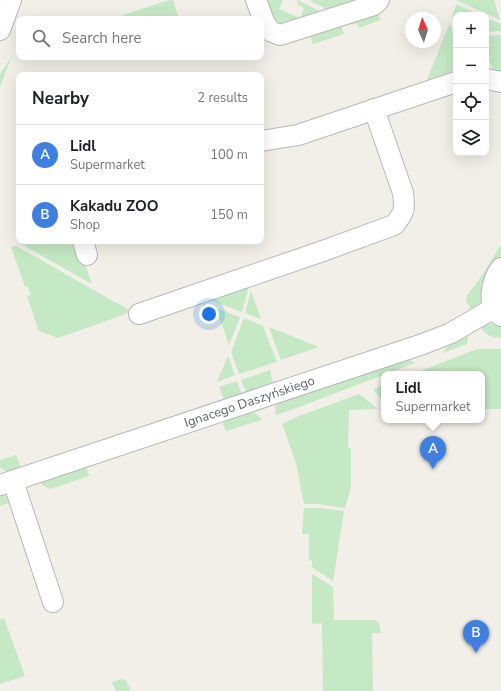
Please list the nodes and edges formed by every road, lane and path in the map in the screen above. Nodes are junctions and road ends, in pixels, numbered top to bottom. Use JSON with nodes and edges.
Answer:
{"nodes":[{"id":1,"x":11,"y":0,"type":"edge"},
{"id":2,"x":256,"y":0,"type":"edge"},
{"id":3,"x":379,"y":0,"type":"edge"},
{"id":4,"x":262,"y":16,"type":"edge"},
{"id":5,"x":264,"y":21,"type":"edge"},
{"id":6,"x":0,"y":30,"type":"edge"},
{"id":7,"x":489,"y":80,"type":"edge"},
{"id":8,"x":501,"y":82,"type":"edge"},
{"id":9,"x":453,"y":83,"type":"edge"},
{"id":10,"x":374,"y":109,"type":"junction"},
{"id":11,"x":264,"y":141,"type":"edge"},
{"id":12,"x":501,"y":268,"type":"edge"},
{"id":13,"x":498,"y":312,"type":"edge"},
{"id":14,"x":138,"y":314,"type":"dead end"},
{"id":15,"x":6,"y":483,"type":"edge"},
{"id":16,"x":53,"y":602,"type":"dead end"}],
"edges":[{"from":1,"to":6,"type":"street"},
{"from":2,"to":4,"type":"street"},
{"from":3,"to":5,"type":"street"},
{"from":7,"to":8,"type":"street"},
{"from":9,"to":10,"type":"street"},
{"from":10,"to":11,"type":"street"},
{"from":10,"to":14,"type":"street"},
{"from":12,"to":13,"type":"street"},
{"from":13,"to":15,"type":"street","name":"Ignacego Daszyńskiego"},
{"from":15,"to":16,"type":"street"}]}
